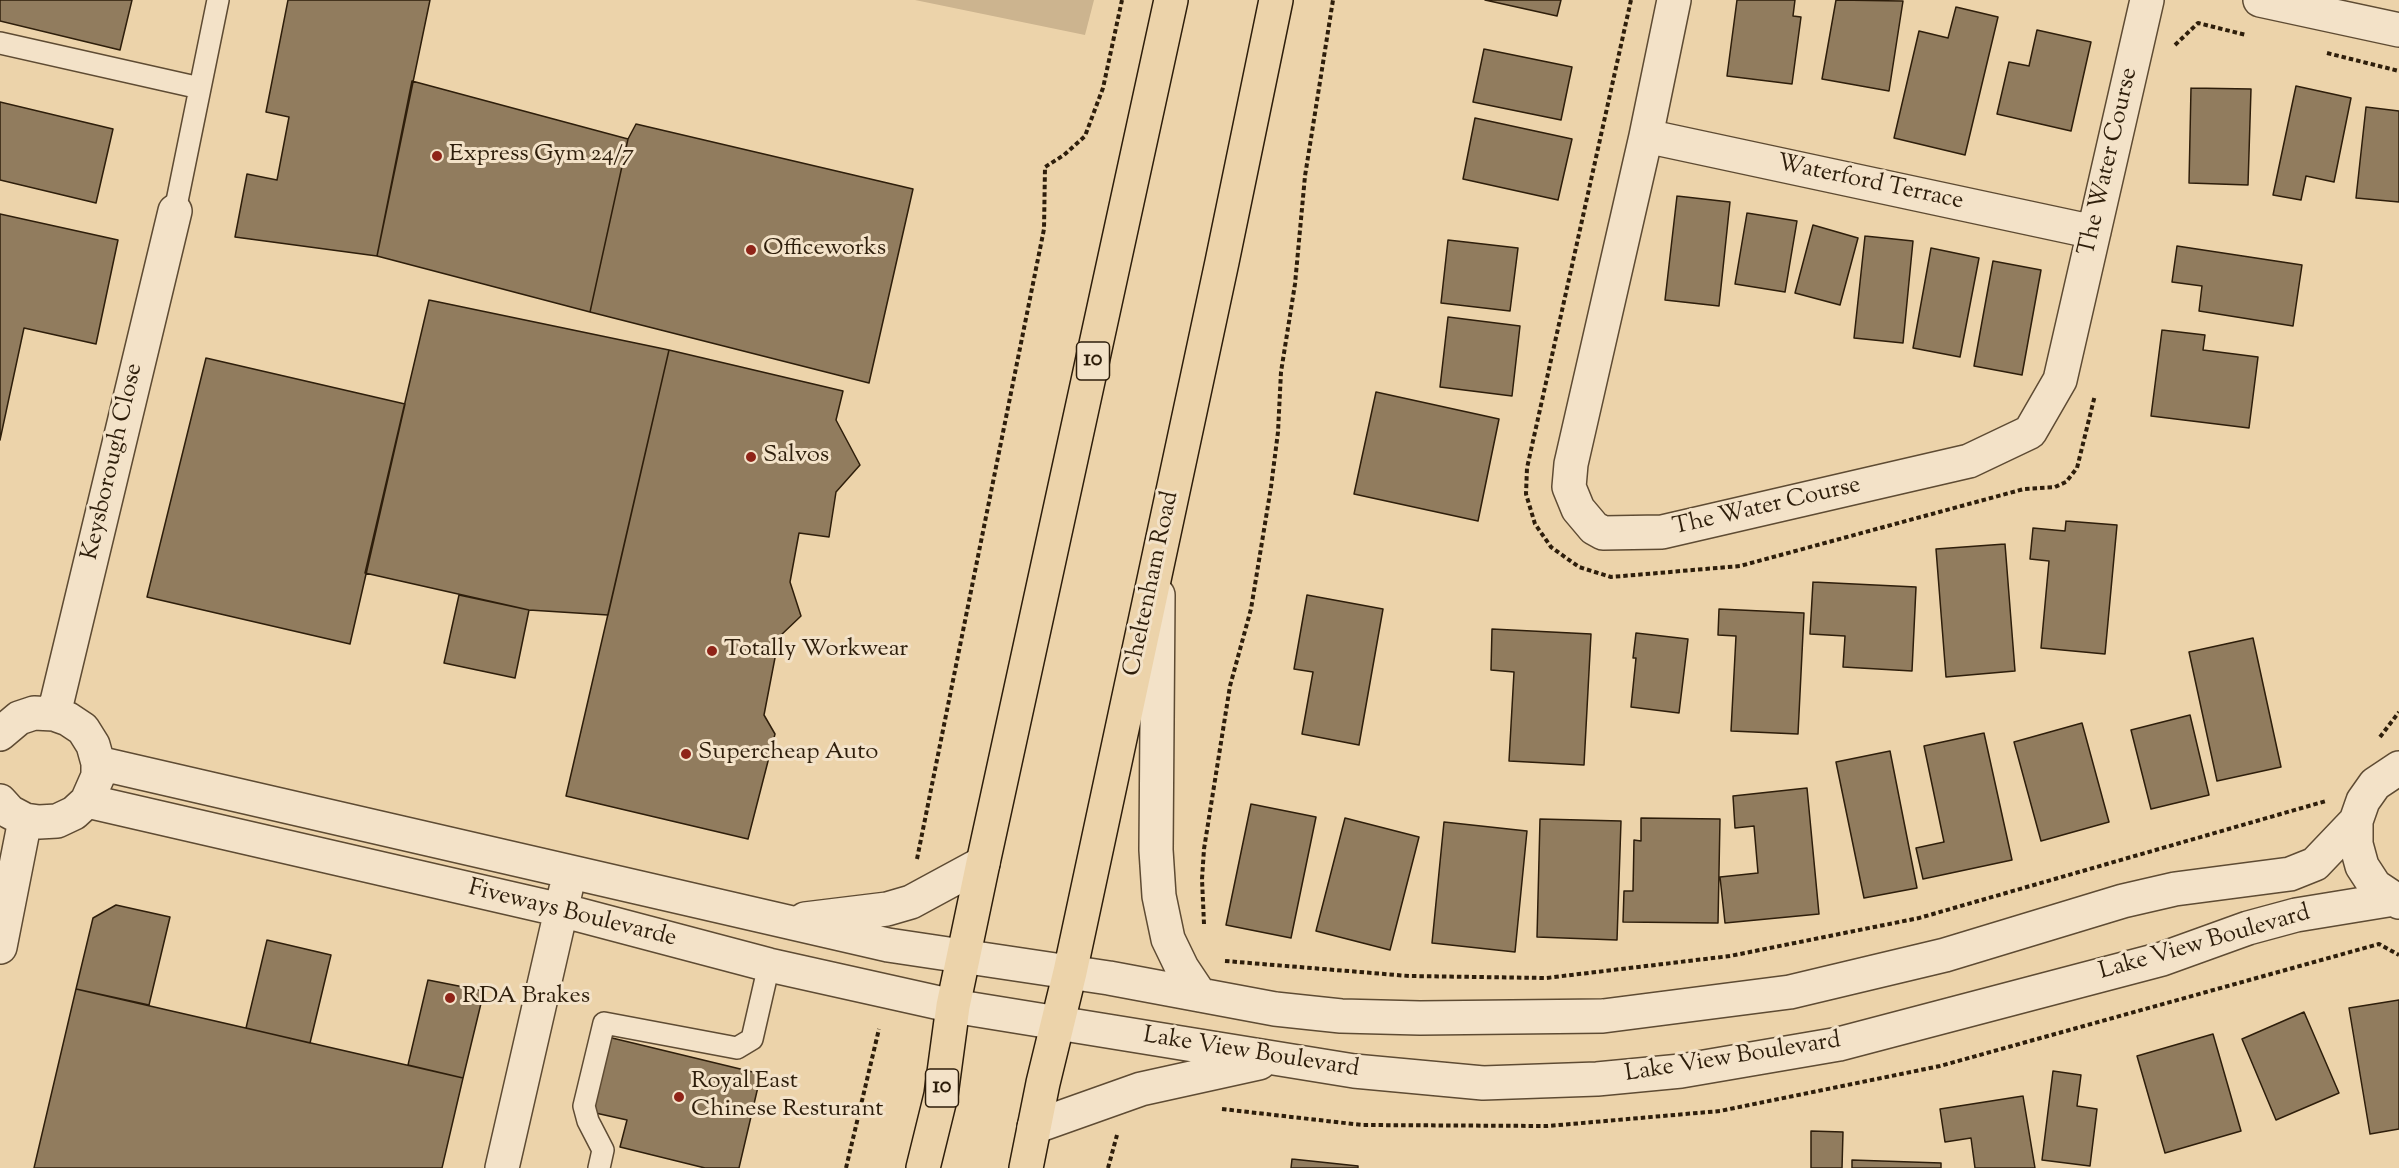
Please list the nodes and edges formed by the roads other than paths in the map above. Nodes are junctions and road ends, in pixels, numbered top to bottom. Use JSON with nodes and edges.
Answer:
{"nodes":[{"id":1,"x":218,"y":0,"type":"edge"},
{"id":2,"x":1171,"y":0,"type":"edge"},
{"id":3,"x":1276,"y":0,"type":"edge"},
{"id":4,"x":1674,"y":0,"type":"edge"},
{"id":5,"x":2147,"y":0,"type":"edge"},
{"id":6,"x":2260,"y":0,"type":"edge"},
{"id":7,"x":2399,"y":30,"type":"edge"},
{"id":8,"x":0,"y":43,"type":"edge"},
{"id":9,"x":200,"y":88,"type":"junction"},
{"id":10,"x":1646,"y":136,"type":"junction"},
{"id":11,"x":175,"y":211,"type":"joint"},
{"id":12,"x":2094,"y":232,"type":"junction"},
{"id":13,"x":1159,"y":556,"type":"junction"},
{"id":14,"x":54,"y":714,"type":"junction"},
{"id":15,"x":0,"y":734,"type":"edge"},
{"id":16,"x":98,"y":763,"type":"junction"},
{"id":17,"x":2399,"y":768,"type":"edge"},
{"id":18,"x":87,"y":801,"type":"junction"},
{"id":19,"x":2345,"y":810,"type":"junction"},
{"id":20,"x":12,"y":811,"type":"edge"},
{"id":21,"x":983,"y":864,"type":"junction"},
{"id":22,"x":570,"y":870,"type":"junction"},
{"id":23,"x":2396,"y":900,"type":"edge"},
{"id":24,"x":561,"y":910,"type":"junction"},
{"id":25,"x":789,"y":921,"type":"junction"},
{"id":26,"x":0,"y":947,"type":"edge"},
{"id":27,"x":963,"y":958,"type":"junction"},
{"id":28,"x":768,"y":965,"type":"junction"},
{"id":29,"x":1070,"y":972,"type":"junction"},
{"id":30,"x":1200,"y":995,"type":"junction"},
{"id":31,"x":954,"y":1006,"type":"junction"},
{"id":32,"x":1285,"y":1010,"type":"junction"},
{"id":33,"x":1058,"y":1023,"type":"junction"},
{"id":34,"x":1279,"y":1059,"type":"junction"},
{"id":35,"x":1034,"y":1127,"type":"junction"},
{"id":36,"x":502,"y":1168,"type":"edge"},
{"id":37,"x":599,"y":1168,"type":"edge"},
{"id":38,"x":923,"y":1168,"type":"edge"},
{"id":39,"x":1026,"y":1168,"type":"edge"}],
"edges":[{"from":1,"to":9,"type":"lane"},
{"from":2,"to":21,"type":"main road","number":"10"},
{"from":3,"to":13,"type":"main road","name":"Cheltenham Road"},
{"from":4,"to":10,"type":"street","name":"The Water Course"},
{"from":5,"to":12,"type":"street","name":"The Water Course"},
{"from":6,"to":7,"type":"street"},
{"from":8,"to":9,"type":"lane"},
{"from":9,"to":11,"type":"lane"},
{"from":10,"to":12,"type":"street","name":"Waterford Terrace"},
{"from":10,"to":12,"type":"street","name":"The Water Course"},
{"from":11,"to":14,"type":"street","name":"Keysborough Close"},
{"from":13,"to":29,"type":"main road","name":"Cheltenham Road"},
{"from":13,"to":30,"type":"street"},
{"from":14,"to":15,"type":"street"},
{"from":14,"to":16,"type":"street"},
{"from":16,"to":18,"type":"street"},
{"from":16,"to":22,"type":"street","name":"Fiveways Boulevarde"},
{"from":17,"to":19,"type":"street"},
{"from":18,"to":20,"type":"street"},
{"from":18,"to":24,"type":"street","name":"Fiveways Boulevarde"},
{"from":19,"to":23,"type":"street"},
{"from":19,"to":32,"type":"street","name":"Lake View Boulevard"},
{"from":20,"to":26,"type":"street"},
{"from":21,"to":25,"type":"street"},
{"from":21,"to":27,"type":"main road","number":"10"},
{"from":22,"to":24,"type":"street"},
{"from":22,"to":25,"type":"street","name":"Fiveways Boulevarde"},
{"from":23,"to":34,"type":"street","name":"Lake View Boulevard"},
{"from":24,"to":28,"type":"street","name":"Fiveways Boulevarde"},
{"from":24,"to":36,"type":"street"},
{"from":25,"to":27,"type":"street","name":"Fiveways Boulevarde"},
{"from":27,"to":29,"type":"street","name":"Fiveways Boulevarde"},
{"from":27,"to":31,"type":"main road","number":"10"},
{"from":28,"to":31,"type":"street","name":"Fiveways Boulevarde"},
{"from":28,"to":37,"type":"lane"},
{"from":29,"to":30,"type":"street","name":"Lake View Boulevard"},
{"from":29,"to":33,"type":"main road","name":"Cheltenham Road"},
{"from":30,"to":32,"type":"street","name":"Lake View Boulevard"},
{"from":31,"to":33,"type":"street","name":"Fiveways Boulevarde"},
{"from":31,"to":38,"type":"main road","number":"10"},
{"from":32,"to":34,"type":"street"},
{"from":33,"to":34,"type":"street","name":"Lake View Boulevard"},
{"from":33,"to":35,"type":"main road","name":"Cheltenham Road"},
{"from":34,"to":35,"type":"street"},
{"from":35,"to":39,"type":"main road","name":"Cheltenham Road"}]}
